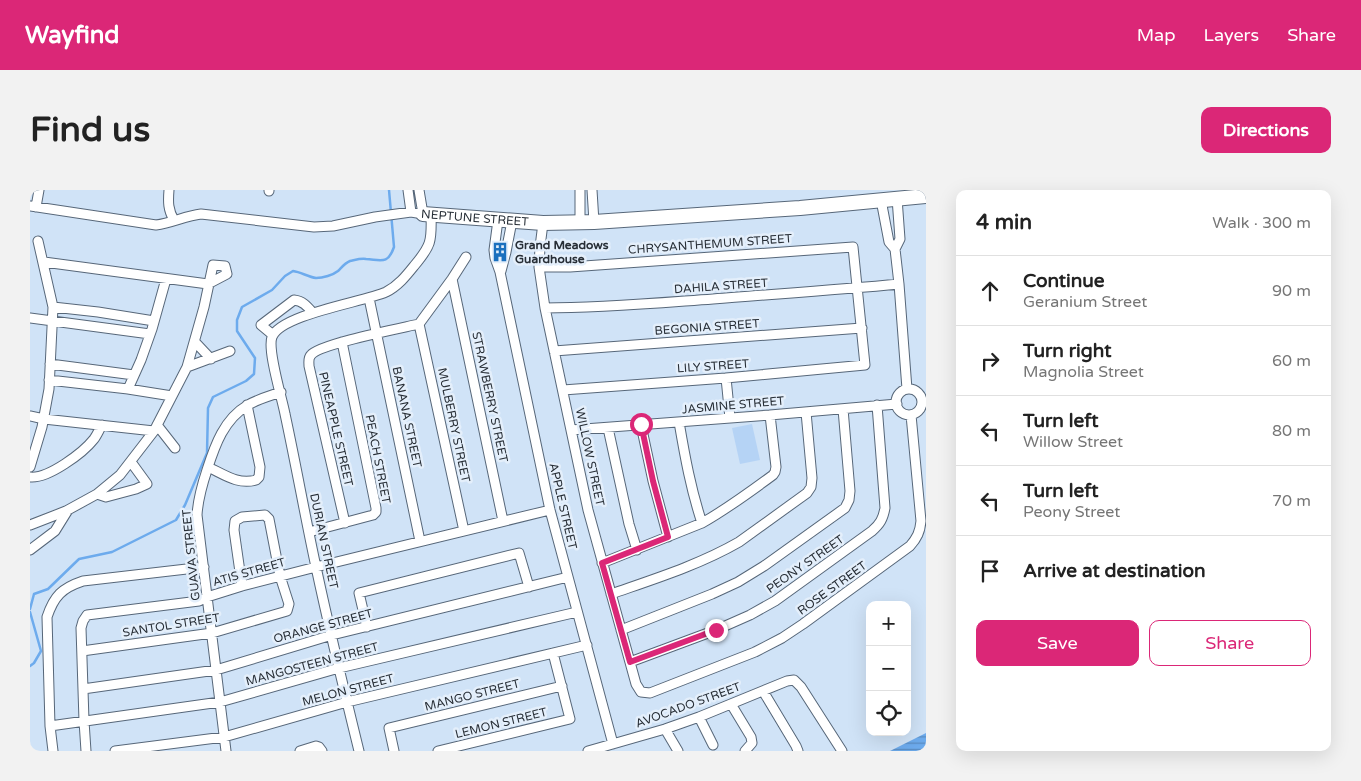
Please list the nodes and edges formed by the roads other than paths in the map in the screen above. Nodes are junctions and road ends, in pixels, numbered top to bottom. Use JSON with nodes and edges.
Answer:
{"nodes":[{"id":1,"x":39,"y":190,"type":"edge"},
{"id":2,"x":169,"y":190,"type":"edge"},
{"id":3,"x":408,"y":190,"type":"edge"},
{"id":4,"x":419,"y":190,"type":"edge"},
{"id":5,"x":580,"y":190,"type":"edge"},
{"id":6,"x":592,"y":190,"type":"edge"},
{"id":7,"x":926,"y":196,"type":"edge"},
{"id":8,"x":897,"y":198,"type":"junction"},
{"id":9,"x":881,"y":200,"type":"junction"},
{"id":10,"x":33,"y":207,"type":"edge"},
{"id":11,"x":417,"y":214,"type":"junction"},
{"id":12,"x":898,"y":218,"type":"junction"},
{"id":13,"x":174,"y":220,"type":"junction"},
{"id":14,"x":885,"y":220,"type":"junction"},
{"id":15,"x":505,"y":221,"type":"junction"},
{"id":16,"x":587,"y":222,"type":"junction"},
{"id":17,"x":542,"y":223,"type":"junction"},
{"id":18,"x":38,"y":241,"type":"dead end"},
{"id":19,"x":895,"y":249,"type":"junction"},
{"id":20,"x":466,"y":257,"type":"dead end"},
{"id":21,"x":44,"y":262,"type":"junction"},
{"id":22,"x":539,"y":267,"type":"junction"},
{"id":23,"x":500,"y":272,"type":"junction"},
{"id":24,"x":166,"y":279,"type":"junction"},
{"id":25,"x":452,"y":279,"type":"junction"},
{"id":26,"x":899,"y":284,"type":"junction"},
{"id":27,"x":857,"y":288,"type":"junction"},
{"id":28,"x":369,"y":298,"type":"junction"},
{"id":29,"x":53,"y":308,"type":"junction"},
{"id":30,"x":545,"y":308,"type":"junction"},
{"id":31,"x":313,"y":313,"type":"junction"},
{"id":32,"x":30,"y":318,"type":"edge"},
{"id":33,"x":154,"y":321,"type":"junction"},
{"id":34,"x":52,"y":322,"type":"junction"},
{"id":35,"x":419,"y":324,"type":"junction"},
{"id":36,"x":862,"y":328,"type":"junction"},
{"id":37,"x":150,"y":334,"type":"junction"},
{"id":38,"x":377,"y":334,"type":"junction"},
{"id":39,"x":273,"y":335,"type":"junction"},
{"id":40,"x":195,"y":342,"type":"junction"},
{"id":41,"x":342,"y":342,"type":"junction"},
{"id":42,"x":230,"y":351,"type":"dead end"},
{"id":43,"x":554,"y":351,"type":"junction"},
{"id":44,"x":211,"y":358,"type":"junction"},
{"id":45,"x":50,"y":364,"type":"junction"},
{"id":46,"x":187,"y":367,"type":"junction"},
{"id":47,"x":134,"y":374,"type":"junction"},
{"id":48,"x":726,"y":378,"type":"junction"},
{"id":49,"x":50,"y":380,"type":"junction"},
{"id":50,"x":128,"y":389,"type":"junction"},
{"id":51,"x":907,"y":389,"type":"junction"},
{"id":52,"x":563,"y":390,"type":"junction"},
{"id":53,"x":281,"y":392,"type":"junction"},
{"id":54,"x":172,"y":396,"type":"junction"},
{"id":55,"x":924,"y":401,"type":"edge"},
{"id":56,"x":896,"y":404,"type":"junction"},
{"id":57,"x":247,"y":405,"type":"junction"},
{"id":58,"x":877,"y":405,"type":"junction"},
{"id":59,"x":843,"y":408,"type":"junction"},
{"id":60,"x":806,"y":412,"type":"junction"},
{"id":61,"x":770,"y":415,"type":"junction"},
{"id":62,"x":911,"y":415,"type":"junction"},
{"id":63,"x":30,"y":416,"type":"edge"},
{"id":64,"x":730,"y":418,"type":"junction"},
{"id":65,"x":44,"y":419,"type":"junction"},
{"id":66,"x":679,"y":422,"type":"junction"},
{"id":67,"x":641,"y":424,"type":"junction"},
{"id":68,"x":102,"y":426,"type":"junction"},
{"id":69,"x":155,"y":428,"type":"junction"},
{"id":70,"x":608,"y":428,"type":"junction"},
{"id":71,"x":571,"y":430,"type":"junction"},
{"id":72,"x":175,"y":448,"type":"dead end"},
{"id":73,"x":131,"y":462,"type":"junction"},
{"id":74,"x":30,"y":467,"type":"edge"},
{"id":75,"x":208,"y":467,"type":"junction"},
{"id":76,"x":30,"y":477,"type":"edge"},
{"id":77,"x":96,"y":494,"type":"junction"},
{"id":78,"x":68,"y":510,"type":"junction"},
{"id":79,"x":550,"y":510,"type":"junction"},
{"id":80,"x":503,"y":521,"type":"junction"},
{"id":81,"x":345,"y":523,"type":"junction"},
{"id":82,"x":702,"y":523,"type":"junction"},
{"id":83,"x":30,"y":525,"type":"edge"},
{"id":84,"x":464,"y":530,"type":"junction"},
{"id":85,"x":923,"y":531,"type":"edge"},
{"id":86,"x":309,"y":532,"type":"junction"},
{"id":87,"x":668,"y":537,"type":"junction"},
{"id":88,"x":420,"y":541,"type":"junction"},
{"id":89,"x":30,"y":550,"type":"edge"},
{"id":90,"x":637,"y":550,"type":"junction"},
{"id":91,"x":602,"y":563,"type":"junction"},
{"id":92,"x":204,"y":567,"type":"junction"},
{"id":93,"x":316,"y":567,"type":"junction"},
{"id":94,"x":280,"y":576,"type":"junction"},
{"id":95,"x":568,"y":577,"type":"junction"},
{"id":96,"x":242,"y":586,"type":"junction"},
{"id":97,"x":529,"y":587,"type":"junction"},
{"id":98,"x":611,"y":594,"type":"junction"},
{"id":99,"x":207,"y":597,"type":"junction"},
{"id":100,"x":577,"y":612,"type":"junction"},
{"id":101,"x":367,"y":627,"type":"junction"},
{"id":102,"x":621,"y":630,"type":"junction"},
{"id":103,"x":212,"y":633,"type":"junction"},
{"id":104,"x":332,"y":635,"type":"junction"},
{"id":105,"x":586,"y":645,"type":"junction"},
{"id":106,"x":82,"y":651,"type":"junction"},
{"id":107,"x":553,"y":653,"type":"junction"},
{"id":108,"x":630,"y":662,"type":"junction"},
{"id":109,"x":340,"y":668,"type":"junction"},
{"id":110,"x":216,"y":670,"type":"junction"},
{"id":111,"x":562,"y":686,"type":"junction"},
{"id":112,"x":83,"y":688,"type":"junction"},
{"id":113,"x":763,"y":691,"type":"junction"},
{"id":114,"x":641,"y":692,"type":"joint"},
{"id":115,"x":220,"y":702,"type":"junction"},
{"id":116,"x":347,"y":702,"type":"junction"},
{"id":117,"x":731,"y":704,"type":"junction"},
{"id":118,"x":699,"y":717,"type":"junction"},
{"id":119,"x":84,"y":721,"type":"junction"},
{"id":120,"x":50,"y":726,"type":"junction"},
{"id":121,"x":665,"y":729,"type":"junction"},
{"id":122,"x":224,"y":737,"type":"junction"},
{"id":123,"x":613,"y":744,"type":"junction"},
{"id":124,"x":713,"y":745,"type":"dead end"},
{"id":125,"x":53,"y":751,"type":"edge"},
{"id":126,"x":86,"y":751,"type":"edge"},
{"id":127,"x":114,"y":751,"type":"edge"},
{"id":128,"x":226,"y":751,"type":"edge"},
{"id":129,"x":300,"y":751,"type":"edge"},
{"id":130,"x":322,"y":751,"type":"edge"},
{"id":131,"x":359,"y":751,"type":"edge"},
{"id":132,"x":394,"y":751,"type":"edge"},
{"id":133,"x":438,"y":751,"type":"edge"},
{"id":134,"x":588,"y":751,"type":"edge"},
{"id":135,"x":678,"y":751,"type":"edge"},
{"id":136,"x":745,"y":751,"type":"edge"},
{"id":137,"x":798,"y":751,"type":"edge"},
{"id":138,"x":842,"y":751,"type":"edge"}],
"edges":[{"from":1,"to":10,"type":"street"},
{"from":2,"to":13,"type":"street"},
{"from":3,"to":11,"type":"street"},
{"from":4,"to":11,"type":"street"},
{"from":5,"to":16,"type":"street"},
{"from":6,"to":16,"type":"street"},
{"from":7,"to":8,"type":"street","name":"NEPTUNE STREET"},
{"from":8,"to":9,"type":"street","name":"NEPTUNE STREET"},
{"from":8,"to":12,"type":"street"},
{"from":9,"to":14,"type":"street"},
{"from":9,"to":16,"type":"street","name":"NEPTUNE STREET"},
{"from":10,"to":13,"type":"street","name":"NEPTUNE STREET"},
{"from":11,"to":13,"type":"street","name":"NEPTUNE STREET"},
{"from":11,"to":15,"type":"street","name":"NEPTUNE STREET"},
{"from":11,"to":28,"type":"street"},
{"from":12,"to":14,"type":"street"},
{"from":12,"to":19,"type":"street"},
{"from":14,"to":19,"type":"street"},
{"from":15,"to":17,"type":"street","name":"NEPTUNE STREET"},
{"from":15,"to":23,"type":"street","name":"APPLE STREET"},
{"from":15,"to":23,"type":"street","name":"APPLE STREET"},
{"from":16,"to":17,"type":"street","name":"NEPTUNE STREET"},
{"from":17,"to":22,"type":"street","name":"WILLOW STREET"},
{"from":18,"to":21,"type":"street"},
{"from":19,"to":26,"type":"street"},
{"from":20,"to":25,"type":"street"},
{"from":21,"to":24,"type":"street"},
{"from":21,"to":29,"type":"street"},
{"from":22,"to":27,"type":"street","name":"CHRYSANTHEMUM STREET"},
{"from":22,"to":30,"type":"street","name":"WILLOW STREET"},
{"from":23,"to":79,"type":"street","name":"APPLE STREET"},
{"from":24,"to":33,"type":"street"},
{"from":24,"to":40,"type":"street"},
{"from":25,"to":35,"type":"street"},
{"from":25,"to":80,"type":"street","name":"STRAWBERRY STREET"},
{"from":26,"to":27,"type":"street","name":"DAHILA STREET"},
{"from":26,"to":51,"type":"street"},
{"from":27,"to":30,"type":"street","name":"DAHILA STREET"},
{"from":27,"to":36,"type":"street"},
{"from":28,"to":31,"type":"street"},
{"from":28,"to":38,"type":"street","name":"BANANA STREET"},
{"from":29,"to":33,"type":"street"},
{"from":29,"to":34,"type":"street"},
{"from":30,"to":43,"type":"street","name":"WILLOW STREET"},
{"from":31,"to":39,"type":"street"},
{"from":31,"to":39,"type":"street","name":"DURIAN STREET"},
{"from":32,"to":34,"type":"street"},
{"from":33,"to":37,"type":"street"},
{"from":34,"to":37,"type":"street"},
{"from":34,"to":45,"type":"street"},
{"from":35,"to":38,"type":"street","name":"PINEAPPLE STREET"},
{"from":35,"to":84,"type":"street","name":"MULBERRY STREET"},
{"from":36,"to":43,"type":"street","name":"BEGONIA STREET"},
{"from":36,"to":48,"type":"street","name":"LILY STREET"},
{"from":37,"to":47,"type":"street"},
{"from":38,"to":41,"type":"street","name":"PINEAPPLE STREET"},
{"from":38,"to":88,"type":"street","name":"BANANA STREET"},
{"from":39,"to":53,"type":"street","name":"DURIAN STREET"},
{"from":40,"to":44,"type":"street"},
{"from":40,"to":46,"type":"street"},
{"from":41,"to":81,"type":"street","name":"PINEAPPLE STREET"},
{"from":41,"to":81,"type":"street","name":"PEACH STREET"},
{"from":42,"to":44,"type":"street"},
{"from":43,"to":52,"type":"street","name":"WILLOW STREET"},
{"from":44,"to":46,"type":"street"},
{"from":45,"to":47,"type":"street"},
{"from":45,"to":49,"type":"street"},
{"from":46,"to":54,"type":"street"},
{"from":47,"to":50,"type":"street"},
{"from":48,"to":52,"type":"street","name":"LILY STREET"},
{"from":48,"to":64,"type":"street"},
{"from":49,"to":50,"type":"street"},
{"from":49,"to":65,"type":"street"},
{"from":50,"to":54,"type":"street"},
{"from":51,"to":55,"type":"street"},
{"from":51,"to":56,"type":"street"},
{"from":52,"to":71,"type":"street","name":"WILLOW STREET"},
{"from":53,"to":57,"type":"street","name":"GUAVA STREET"},
{"from":53,"to":86,"type":"street","name":"DURIAN STREET"},
{"from":54,"to":69,"type":"street"},
{"from":55,"to":62,"type":"street"},
{"from":56,"to":58,"type":"street","name":"JASMINE STREET"},
{"from":56,"to":62,"type":"street"},
{"from":57,"to":75,"type":"street","name":"GUAVA STREET"},
{"from":57,"to":75,"type":"street"},
{"from":58,"to":59,"type":"street","name":"JASMINE STREET"},
{"from":58,"to":108,"type":"street","name":"PEONY STREET"},
{"from":59,"to":60,"type":"street","name":"JASMINE STREET"},
{"from":59,"to":102,"type":"street"},
{"from":60,"to":61,"type":"street","name":"JASMINE STREET"},
{"from":60,"to":98,"type":"street"},
{"from":61,"to":64,"type":"street","name":"JASMINE STREET"},
{"from":61,"to":82,"type":"street"},
{"from":62,"to":85,"type":"street","name":"ROSE STREET"},
{"from":63,"to":65,"type":"street"},
{"from":64,"to":66,"type":"street","name":"JASMINE STREET"},
{"from":65,"to":68,"type":"street"},
{"from":65,"to":74,"type":"street"},
{"from":66,"to":67,"type":"street","name":"JASMINE STREET"},
{"from":66,"to":82,"type":"street"},
{"from":67,"to":70,"type":"street","name":"JASMINE STREET"},
{"from":67,"to":87,"type":"street"},
{"from":68,"to":69,"type":"street"},
{"from":68,"to":76,"type":"street"},
{"from":69,"to":72,"type":"street"},
{"from":69,"to":73,"type":"street"},
{"from":70,"to":71,"type":"street","name":"JASMINE STREET"},
{"from":70,"to":90,"type":"street"},
{"from":71,"to":91,"type":"street","name":"WILLOW STREET"},
{"from":73,"to":77,"type":"street"},
{"from":73,"to":77,"type":"street"},
{"from":75,"to":92,"type":"street","name":"GUAVA STREET"},
{"from":77,"to":78,"type":"street"},
{"from":78,"to":83,"type":"street"},
{"from":78,"to":89,"type":"street"},
{"from":79,"to":80,"type":"street","name":"ATIS STREET"},
{"from":79,"to":95,"type":"street","name":"APPLE STREET"},
{"from":80,"to":84,"type":"street","name":"ATIS STREET"},
{"from":81,"to":86,"type":"street","name":"PEACH STREET"},
{"from":82,"to":87,"type":"street"},
{"from":84,"to":88,"type":"street","name":"ATIS STREET"},
{"from":85,"to":114,"type":"street","name":"ROSE STREET"},
{"from":86,"to":93,"type":"street","name":"DURIAN STREET"},
{"from":87,"to":90,"type":"street"},
{"from":88,"to":93,"type":"street","name":"ATIS STREET"},
{"from":90,"to":91,"type":"street"},
{"from":91,"to":98,"type":"street","name":"WILLOW STREET"},
{"from":92,"to":99,"type":"street","name":"GUAVA STREET"},
{"from":92,"to":120,"type":"street"},
{"from":93,"to":94,"type":"street","name":"ATIS STREET"},
{"from":93,"to":104,"type":"street","name":"DURIAN STREET"},
{"from":94,"to":96,"type":"street","name":"ATIS STREET"},
{"from":94,"to":96,"type":"street"},
{"from":94,"to":103,"type":"street","name":"SANTOL STREET"},
{"from":95,"to":97,"type":"street","name":"ORANGE STREET"},
{"from":95,"to":100,"type":"street","name":"APPLE STREET"},
{"from":96,"to":99,"type":"street","name":"ATIS STREET"},
{"from":97,"to":101,"type":"street","name":"ORANGE STREET"},
{"from":97,"to":101,"type":"street"},
{"from":98,"to":102,"type":"street","name":"WILLOW STREET"},
{"from":99,"to":103,"type":"street","name":"GUAVA STREET"},
{"from":99,"to":106,"type":"street","name":"ATIS STREET"},
{"from":100,"to":105,"type":"street","name":"APPLE STREET"},
{"from":100,"to":109,"type":"street","name":"MANGOSTEEN STREET"},
{"from":101,"to":104,"type":"street","name":"ORANGE STREET"},
{"from":102,"to":108,"type":"street","name":"WILLOW STREET"},
{"from":103,"to":106,"type":"street","name":"SANTOL STREET"},
{"from":103,"to":110,"type":"street","name":"GUAVA STREET"},
{"from":104,"to":109,"type":"street","name":"DURIAN STREET"},
{"from":104,"to":110,"type":"street","name":"ORANGE STREET"},
{"from":105,"to":107,"type":"street","name":"MELON STREET"},
{"from":105,"to":123,"type":"street","name":"APPLE STREET"},
{"from":106,"to":112,"type":"street","name":"ATIS STREET"},
{"from":107,"to":111,"type":"street"},
{"from":107,"to":116,"type":"street","name":"MELON STREET"},
{"from":108,"to":114,"type":"street","name":"WILLOW STREET"},
{"from":109,"to":115,"type":"street","name":"MANGOSTEEN STREET"},
{"from":109,"to":116,"type":"street","name":"DURIAN STREET"},
{"from":110,"to":112,"type":"street","name":"ORANGE STREET"},
{"from":110,"to":115,"type":"street","name":"GUAVA STREET"},
{"from":111,"to":132,"type":"street","name":"MANGO STREET"},
{"from":111,"to":133,"type":"street","name":"LEMON STREET"},
{"from":112,"to":119,"type":"street","name":"ATIS STREET"},
{"from":113,"to":117,"type":"street","name":"AVOCADO STREET"},
{"from":113,"to":137,"type":"street"},
{"from":113,"to":138,"type":"street","name":"AVOCADO STREET"},
{"from":115,"to":119,"type":"street","name":"MANGOSTEEN STREET"},
{"from":115,"to":122,"type":"street","name":"GUAVA STREET"},
{"from":116,"to":122,"type":"street","name":"MELON STREET"},
{"from":116,"to":131,"type":"street","name":"DURIAN STREET"},
{"from":117,"to":118,"type":"street","name":"AVOCADO STREET"},
{"from":117,"to":136,"type":"street"},
{"from":118,"to":121,"type":"street","name":"AVOCADO STREET"},
{"from":118,"to":124,"type":"street"},
{"from":119,"to":120,"type":"street","name":"MANGOSTEEN STREET"},
{"from":119,"to":126,"type":"street","name":"ATIS STREET"},
{"from":120,"to":125,"type":"street"},
{"from":121,"to":123,"type":"street","name":"AVOCADO STREET"},
{"from":121,"to":135,"type":"street"},
{"from":122,"to":127,"type":"street","name":"MELON STREET"},
{"from":122,"to":128,"type":"street","name":"GUAVA STREET"},
{"from":123,"to":134,"type":"street","name":"AVOCADO STREET"},
{"from":129,"to":130,"type":"street"}]}
